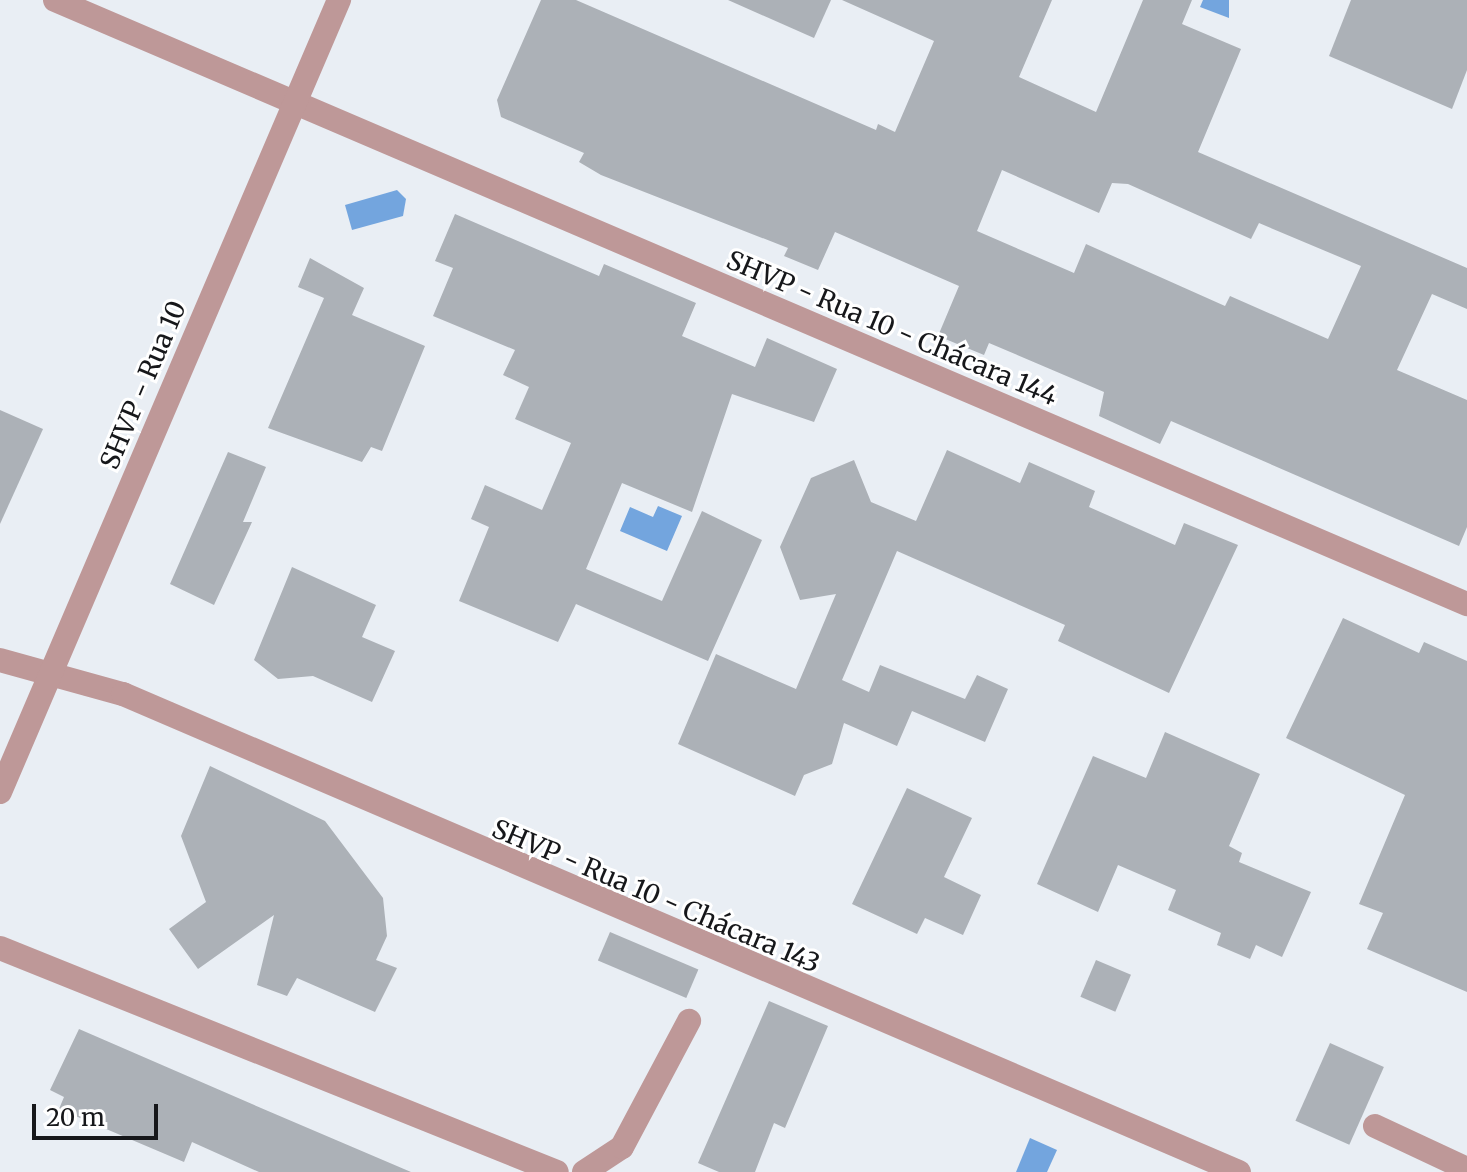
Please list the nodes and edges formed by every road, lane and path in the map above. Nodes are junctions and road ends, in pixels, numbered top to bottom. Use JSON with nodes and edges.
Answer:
{"nodes":[{"id":1,"x":55,"y":0,"type":"edge"},
{"id":2,"x":339,"y":0,"type":"edge"},
{"id":3,"x":295,"y":104,"type":"junction"},
{"id":4,"x":1467,"y":604,"type":"edge"},
{"id":5,"x":0,"y":660,"type":"edge"},
{"id":6,"x":50,"y":673,"type":"junction"},
{"id":7,"x":0,"y":792,"type":"edge"},
{"id":8,"x":0,"y":948,"type":"edge"},
{"id":9,"x":689,"y":1021,"type":"dead end"},
{"id":10,"x":1375,"y":1126,"type":"dead end"},
{"id":11,"x":1427,"y":1150,"type":"junction"},
{"id":12,"x":1467,"y":1169,"type":"edge"},
{"id":13,"x":557,"y":1172,"type":"edge"},
{"id":14,"x":584,"y":1172,"type":"edge"},
{"id":15,"x":1239,"y":1172,"type":"edge"},
{"id":16,"x":1415,"y":1172,"type":"edge"}],
"edges":[{"from":1,"to":3,"type":"street","name":"SHVP - Rua 10 - Chácara 144"},
{"from":2,"to":3,"type":"street","name":"SHVP - Rua 10"},
{"from":3,"to":4,"type":"street","name":"SHVP - Rua 10 - Chácara 144"},
{"from":3,"to":6,"type":"street","name":"SHVP - Rua 10"},
{"from":5,"to":6,"type":"street","name":"SHVP - Rua 10 - Chácara 143"},
{"from":6,"to":7,"type":"street","name":"SHVP - Rua 10"},
{"from":6,"to":15,"type":"street","name":"SHVP - Rua 10 - Chácara 143"},
{"from":8,"to":13,"type":"street"},
{"from":9,"to":14,"type":"street"},
{"from":10,"to":11,"type":"street"},
{"from":11,"to":12,"type":"street"},
{"from":11,"to":16,"type":"street"}]}
